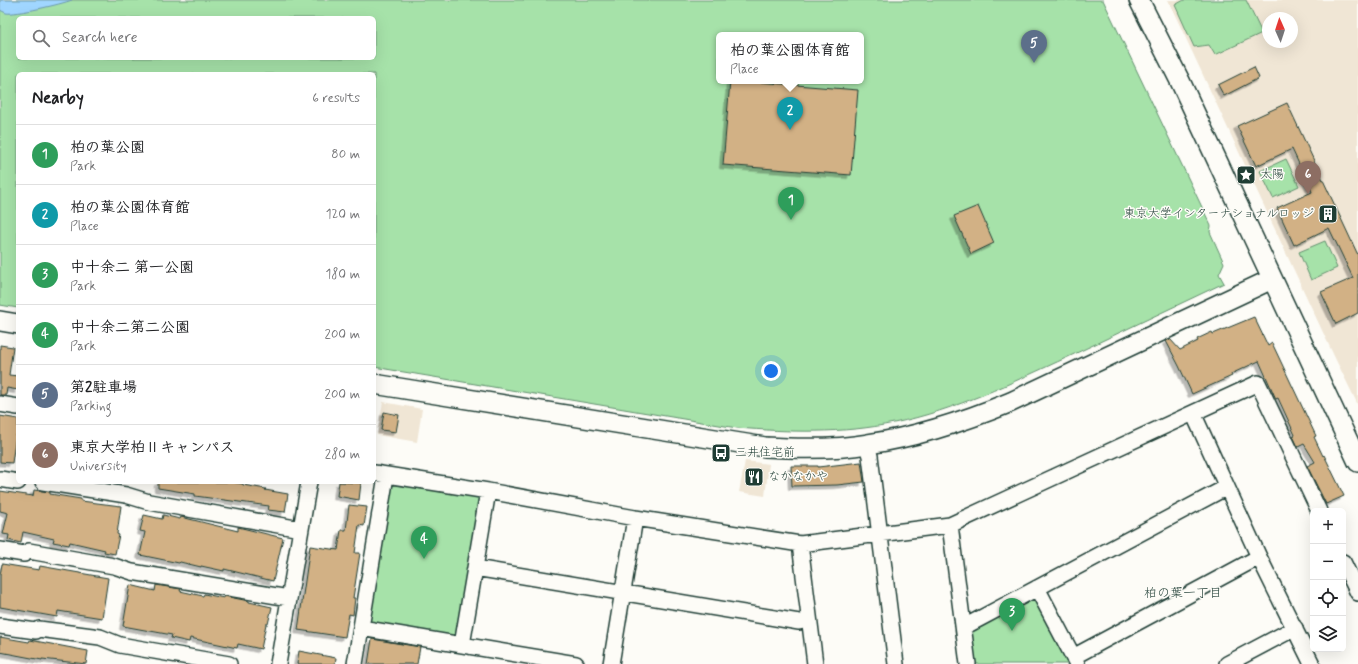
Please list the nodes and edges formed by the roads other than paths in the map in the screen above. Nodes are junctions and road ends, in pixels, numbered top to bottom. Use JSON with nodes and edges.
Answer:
{"nodes":[{"id":1,"x":1139,"y":0,"type":"edge"},
{"id":2,"x":1272,"y":279,"type":"junction"},
{"id":3,"x":0,"y":321,"type":"edge"},
{"id":4,"x":16,"y":324,"type":"edge"},
{"id":5,"x":376,"y":384,"type":"edge"},
{"id":6,"x":0,"y":404,"type":"edge"},
{"id":7,"x":16,"y":407,"type":"edge"},
{"id":8,"x":1193,"y":413,"type":"junction"},
{"id":9,"x":867,"y":444,"type":"junction"},
{"id":10,"x":1358,"y":462,"type":"edge"},
{"id":11,"x":380,"y":474,"type":"edge"},
{"id":12,"x":0,"y":479,"type":"edge"},
{"id":13,"x":16,"y":482,"type":"edge"},
{"id":14,"x":56,"y":484,"type":"edge"},
{"id":15,"x":309,"y":484,"type":"edge"},
{"id":16,"x":1226,"y":487,"type":"junction"},
{"id":17,"x":488,"y":491,"type":"junction"},
{"id":18,"x":1318,"y":508,"type":"edge"},
{"id":19,"x":635,"y":518,"type":"junction"},
{"id":20,"x":950,"y":525,"type":"junction"},
{"id":21,"x":301,"y":529,"type":"junction"},
{"id":22,"x":880,"y":534,"type":"junction"},
{"id":23,"x":800,"y":544,"type":"junction"},
{"id":24,"x":0,"y":550,"type":"edge"},
{"id":25,"x":1259,"y":557,"type":"junction"},
{"id":26,"x":475,"y":568,"type":"junction"},
{"id":27,"x":1346,"y":568,"type":"edge"},
{"id":28,"x":1037,"y":588,"type":"junction"},
{"id":29,"x":1358,"y":593,"type":"edge"},
{"id":30,"x":623,"y":594,"type":"junction"},
{"id":31,"x":289,"y":598,"type":"junction"},
{"id":32,"x":809,"y":620,"type":"junction"},
{"id":33,"x":0,"y":626,"type":"edge"},
{"id":34,"x":964,"y":627,"type":"junction"},
{"id":35,"x":361,"y":628,"type":"junction"},
{"id":36,"x":1295,"y":628,"type":"junction"},
{"id":37,"x":462,"y":645,"type":"junction"},
{"id":38,"x":1075,"y":661,"type":"edge"},
{"id":39,"x":230,"y":664,"type":"edge"},
{"id":40,"x":278,"y":664,"type":"edge"},
{"id":41,"x":355,"y":664,"type":"edge"},
{"id":42,"x":576,"y":664,"type":"edge"},
{"id":43,"x":611,"y":664,"type":"edge"},
{"id":44,"x":815,"y":664,"type":"edge"},
{"id":45,"x":896,"y":664,"type":"edge"},
{"id":46,"x":968,"y":664,"type":"edge"},
{"id":47,"x":1227,"y":664,"type":"edge"},
{"id":48,"x":1312,"y":664,"type":"edge"}],
"edges":[{"from":1,"to":2,"type":"street"},
{"from":2,"to":9,"type":"street"},
{"from":2,"to":10,"type":"street"},
{"from":3,"to":4,"type":"street"},
{"from":5,"to":9,"type":"street"},
{"from":6,"to":7,"type":"street"},
{"from":8,"to":16,"type":"street"},
{"from":8,"to":18,"type":"street"},
{"from":8,"to":20,"type":"street"},
{"from":9,"to":22,"type":"street"},
{"from":11,"to":17,"type":"street"},
{"from":11,"to":35,"type":"street"},
{"from":12,"to":13,"type":"street"},
{"from":14,"to":21,"type":"street"},
{"from":15,"to":21,"type":"street"},
{"from":16,"to":25,"type":"street"},
{"from":16,"to":28,"type":"street"},
{"from":17,"to":19,"type":"street"},
{"from":17,"to":26,"type":"street"},
{"from":19,"to":23,"type":"street"},
{"from":19,"to":30,"type":"street"},
{"from":20,"to":22,"type":"street"},
{"from":20,"to":34,"type":"street"},
{"from":21,"to":31,"type":"street"},
{"from":22,"to":23,"type":"street"},
{"from":22,"to":45,"type":"street"},
{"from":23,"to":32,"type":"street"},
{"from":24,"to":31,"type":"street"},
{"from":25,"to":36,"type":"street"},
{"from":25,"to":38,"type":"street"},
{"from":26,"to":30,"type":"street"},
{"from":26,"to":37,"type":"street"},
{"from":27,"to":29,"type":"street"},
{"from":28,"to":34,"type":"street"},
{"from":28,"to":38,"type":"street"},
{"from":30,"to":32,"type":"street"},
{"from":30,"to":43,"type":"street"},
{"from":31,"to":40,"type":"street"},
{"from":32,"to":44,"type":"street"},
{"from":33,"to":39,"type":"street"},
{"from":34,"to":46,"type":"street"},
{"from":35,"to":37,"type":"street"},
{"from":35,"to":41,"type":"street"},
{"from":36,"to":47,"type":"street"},
{"from":36,"to":48,"type":"street"},
{"from":37,"to":42,"type":"street"}]}
